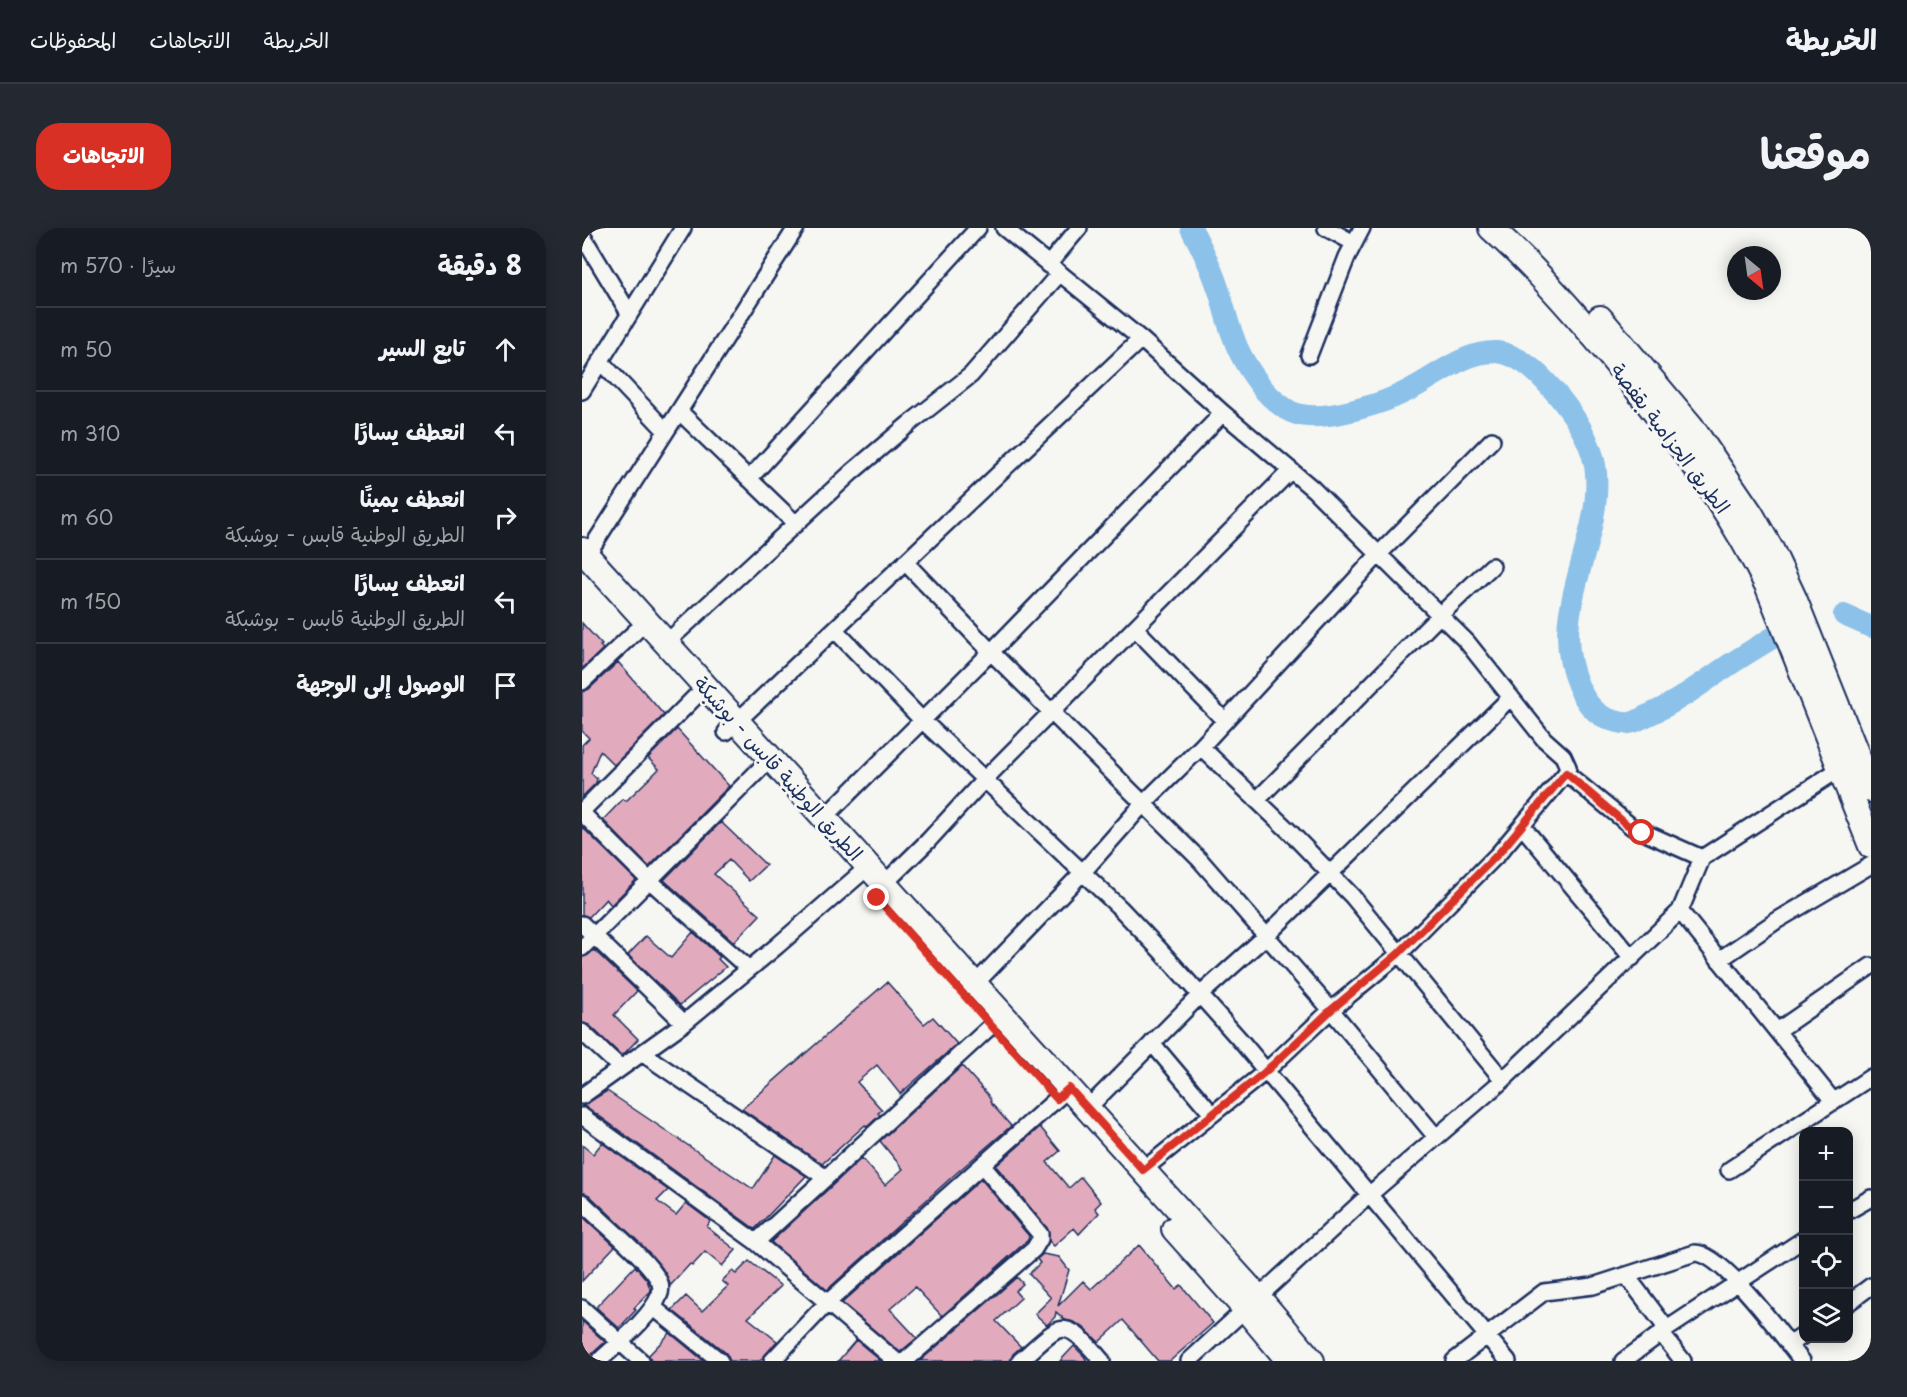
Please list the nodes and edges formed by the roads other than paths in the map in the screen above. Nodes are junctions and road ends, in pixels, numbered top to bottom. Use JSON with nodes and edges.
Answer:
{"nodes":[{"id":1,"x":683,"y":228,"type":"edge"},
{"id":2,"x":796,"y":228,"type":"edge"},
{"id":3,"x":978,"y":228,"type":"edge"},
{"id":4,"x":1004,"y":228,"type":"edge"},
{"id":5,"x":1079,"y":228,"type":"edge"},
{"id":6,"x":1326,"y":228,"type":"edge"},
{"id":7,"x":1362,"y":228,"type":"edge"},
{"id":8,"x":1491,"y":228,"type":"edge"},
{"id":9,"x":1514,"y":228,"type":"edge"},
{"id":10,"x":582,"y":235,"type":"edge"},
{"id":11,"x":1354,"y":243,"type":"junction"},
{"id":12,"x":1054,"y":269,"type":"junction"},
{"id":13,"x":629,"y":313,"type":"junction"},
{"id":14,"x":1141,"y":339,"type":"junction"},
{"id":15,"x":1309,"y":355,"type":"dead end"},
{"id":16,"x":600,"y":361,"type":"junction"},
{"id":17,"x":582,"y":391,"type":"edge"},
{"id":18,"x":679,"y":411,"type":"junction"},
{"id":19,"x":1223,"y":412,"type":"junction"},
{"id":20,"x":666,"y":431,"type":"junction"},
{"id":21,"x":1492,"y":440,"type":"dead end"},
{"id":22,"x":1291,"y":470,"type":"junction"},
{"id":23,"x":749,"y":479,"type":"junction"},
{"id":24,"x":796,"y":524,"type":"junction"},
{"id":25,"x":1379,"y":554,"type":"junction"},
{"id":26,"x":584,"y":559,"type":"edge"},
{"id":27,"x":905,"y":562,"type":"junction"},
{"id":28,"x":1492,"y":566,"type":"dead end"},
{"id":29,"x":1440,"y":615,"type":"junction"},
{"id":30,"x":1135,"y":628,"type":"junction"},
{"id":31,"x":834,"y":630,"type":"junction"},
{"id":32,"x":636,"y":631,"type":"junction"},
{"id":33,"x":666,"y":643,"type":"junction"},
{"id":34,"x":991,"y":652,"type":"junction"},
{"id":35,"x":582,"y":682,"type":"edge"},
{"id":36,"x":695,"y":697,"type":"junction"},
{"id":37,"x":1511,"y":697,"type":"junction"},
{"id":38,"x":1052,"y":713,"type":"junction"},
{"id":39,"x":922,"y":720,"type":"junction"},
{"id":40,"x":1225,"y":721,"type":"junction"},
{"id":41,"x":732,"y":727,"type":"junction"},
{"id":42,"x":1201,"y":747,"type":"junction"},
{"id":43,"x":1841,"y":768,"type":"junction"},
{"id":44,"x":760,"y":769,"type":"junction"},
{"id":45,"x":1566,"y":773,"type":"junction"},
{"id":46,"x":984,"y":780,"type":"junction"},
{"id":47,"x":1871,"y":790,"type":"edge"},
{"id":48,"x":1257,"y":801,"type":"junction"},
{"id":49,"x":1144,"y":803,"type":"junction"},
{"id":50,"x":582,"y":812,"type":"edge"},
{"id":51,"x":824,"y":818,"type":"junction"},
{"id":52,"x":1522,"y":826,"type":"junction"},
{"id":53,"x":1871,"y":846,"type":"edge"},
{"id":54,"x":1702,"y":858,"type":"junction"},
{"id":55,"x":1871,"y":865,"type":"edge"},
{"id":56,"x":1082,"y":873,"type":"junction"},
{"id":57,"x":1331,"y":873,"type":"junction"},
{"id":58,"x":870,"y":876,"type":"junction"},
{"id":59,"x":649,"y":880,"type":"junction"},
{"id":60,"x":1680,"y":911,"type":"junction"},
{"id":61,"x":582,"y":924,"type":"edge"},
{"id":62,"x":594,"y":936,"type":"junction"},
{"id":63,"x":1266,"y":936,"type":"junction"},
{"id":64,"x":582,"y":948,"type":"edge"},
{"id":65,"x":1398,"y":954,"type":"junction"},
{"id":66,"x":1632,"y":958,"type":"junction"},
{"id":67,"x":1719,"y":960,"type":"junction"},
{"id":68,"x":1871,"y":966,"type":"edge"},
{"id":69,"x":749,"y":969,"type":"junction"},
{"id":70,"x":975,"y":984,"type":"junction"},
{"id":71,"x":1200,"y":995,"type":"junction"},
{"id":72,"x":1331,"y":1010,"type":"junction"},
{"id":73,"x":684,"y":1023,"type":"junction"},
{"id":74,"x":992,"y":1026,"type":"junction"},
{"id":75,"x":1776,"y":1031,"type":"junction"},
{"id":76,"x":582,"y":1032,"type":"edge"},
{"id":77,"x":1152,"y":1043,"type":"junction"},
{"id":78,"x":642,"y":1053,"type":"junction"},
{"id":79,"x":621,"y":1068,"type":"junction"},
{"id":80,"x":1265,"y":1072,"type":"junction"},
{"id":81,"x":1871,"y":1077,"type":"edge"},
{"id":82,"x":1503,"y":1080,"type":"junction"},
{"id":83,"x":1063,"y":1093,"type":"junction"},
{"id":84,"x":582,"y":1096,"type":"edge"},
{"id":85,"x":1834,"y":1102,"type":"junction"},
{"id":86,"x":1087,"y":1109,"type":"junction"},
{"id":87,"x":1212,"y":1114,"type":"junction"},
{"id":88,"x":582,"y":1116,"type":"edge"},
{"id":89,"x":1436,"y":1137,"type":"junction"},
{"id":90,"x":982,"y":1165,"type":"junction"},
{"id":91,"x":1143,"y":1170,"type":"junction"},
{"id":92,"x":1730,"y":1170,"type":"dead end"},
{"id":93,"x":826,"y":1178,"type":"junction"},
{"id":94,"x":1369,"y":1195,"type":"junction"},
{"id":95,"x":1871,"y":1197,"type":"edge"},
{"id":96,"x":582,"y":1202,"type":"edge"},
{"id":97,"x":1853,"y":1208,"type":"edge"},
{"id":98,"x":756,"y":1242,"type":"junction"},
{"id":99,"x":1799,"y":1242,"type":"edge"},
{"id":100,"x":1626,"y":1275,"type":"junction"},
{"id":101,"x":1738,"y":1282,"type":"junction"},
{"id":102,"x":1871,"y":1286,"type":"edge"},
{"id":103,"x":1853,"y":1299,"type":"edge"},
{"id":104,"x":1251,"y":1302,"type":"junction"},
{"id":105,"x":827,"y":1304,"type":"junction"},
{"id":106,"x":653,"y":1307,"type":"junction"},
{"id":107,"x":582,"y":1308,"type":"edge"},
{"id":108,"x":1664,"y":1331,"type":"junction"},
{"id":109,"x":1488,"y":1336,"type":"junction"},
{"id":110,"x":1799,"y":1338,"type":"edge"},
{"id":111,"x":619,"y":1342,"type":"junction"},
{"id":112,"x":1789,"y":1345,"type":"junction"},
{"id":113,"x":599,"y":1361,"type":"edge"},
{"id":114,"x":641,"y":1361,"type":"edge"},
{"id":115,"x":720,"y":1361,"type":"edge"},
{"id":116,"x":772,"y":1361,"type":"edge"},
{"id":117,"x":896,"y":1361,"type":"edge"},
{"id":118,"x":906,"y":1361,"type":"edge"},
{"id":119,"x":1020,"y":1361,"type":"edge"},
{"id":120,"x":1102,"y":1361,"type":"edge"},
{"id":121,"x":1188,"y":1361,"type":"edge"},
{"id":122,"x":1289,"y":1361,"type":"edge"},
{"id":123,"x":1312,"y":1361,"type":"edge"},
{"id":124,"x":1454,"y":1361,"type":"edge"},
{"id":125,"x":1508,"y":1361,"type":"edge"},
{"id":126,"x":1623,"y":1361,"type":"edge"},
{"id":127,"x":1683,"y":1361,"type":"edge"},
{"id":128,"x":1802,"y":1361,"type":"edge"}],
"edges":[{"from":1,"to":13,"type":"street"},
{"from":2,"to":18,"type":"street"},
{"from":3,"to":23,"type":"street"},
{"from":4,"to":12,"type":"street"},
{"from":5,"to":12,"type":"street"},
{"from":6,"to":11,"type":"street"},
{"from":7,"to":11,"type":"street"},
{"from":8,"to":43,"type":"main road","name":"الطريق الحزامية بقفصة"},
{"from":9,"to":47,"type":"main road","name":"الطريق الحزامية بقفصة"},
{"from":10,"to":13,"type":"street"},
{"from":11,"to":15,"type":"street"},
{"from":12,"to":14,"type":"street"},
{"from":12,"to":24,"type":"street"},
{"from":13,"to":16,"type":"street"},
{"from":14,"to":19,"type":"street"},
{"from":14,"to":27,"type":"street"},
{"from":16,"to":17,"type":"street"},
{"from":16,"to":20,"type":"street"},
{"from":18,"to":20,"type":"street"},
{"from":18,"to":23,"type":"street"},
{"from":19,"to":22,"type":"street"},
{"from":19,"to":34,"type":"street"},
{"from":20,"to":26,"type":"street"},
{"from":21,"to":25,"type":"street"},
{"from":22,"to":25,"type":"street"},
{"from":22,"to":30,"type":"street"},
{"from":23,"to":24,"type":"street"},
{"from":24,"to":33,"type":"street"},
{"from":25,"to":29,"type":"street"},
{"from":25,"to":40,"type":"street"},
{"from":26,"to":32,"type":"main road","name":"الطريق الوطنية قابس - بوشبكة"},
{"from":26,"to":33,"type":"main road","name":"الطريق الوطنية قابس - بوشبكة"},
{"from":27,"to":31,"type":"street"},
{"from":27,"to":34,"type":"street"},
{"from":28,"to":29,"type":"street"},
{"from":29,"to":37,"type":"street"},
{"from":29,"to":48,"type":"street"},
{"from":30,"to":38,"type":"street"},
{"from":30,"to":40,"type":"street"},
{"from":31,"to":39,"type":"street"},
{"from":31,"to":41,"type":"street"},
{"from":32,"to":35,"type":"street"},
{"from":32,"to":36,"type":"main road","name":"الطريق الوطنية قابس - بوشبكة"},
{"from":33,"to":41,"type":"main road","name":"الطريق الوطنية قابس - بوشبكة"},
{"from":34,"to":38,"type":"street"},
{"from":34,"to":39,"type":"street"},
{"from":36,"to":41,"type":"main road","name":"الطريق الوطنية قابس - بوشبكة"},
{"from":36,"to":50,"type":"street"},
{"from":37,"to":45,"type":"street"},
{"from":37,"to":57,"type":"street"},
{"from":38,"to":46,"type":"street"},
{"from":38,"to":49,"type":"street"},
{"from":39,"to":46,"type":"street"},
{"from":39,"to":51,"type":"street"},
{"from":40,"to":42,"type":"street"},
{"from":41,"to":44,"type":"main road","name":"الطريق الوطنية قابس - بوشبكة"},
{"from":41,"to":51,"type":"main road","name":"الطريق الوطنية قابس - بوشبكة"},
{"from":42,"to":48,"type":"street"},
{"from":42,"to":49,"type":"street"},
{"from":43,"to":53,"type":"main road","name":"الطريق الحزامية بقفصة"},
{"from":43,"to":54,"type":"street"},
{"from":44,"to":58,"type":"main road","name":"الطريق الوطنية قابس - بوشبكة"},
{"from":44,"to":59,"type":"street"},
{"from":45,"to":52,"type":"street"},
{"from":45,"to":54,"type":"street"},
{"from":46,"to":56,"type":"street"},
{"from":46,"to":58,"type":"street"},
{"from":48,"to":57,"type":"street"},
{"from":49,"to":56,"type":"street"},
{"from":49,"to":63,"type":"street"},
{"from":50,"to":59,"type":"street"},
{"from":51,"to":58,"type":"main road","name":"الطريق الوطنية قابس - بوشبكة"},
{"from":52,"to":65,"type":"street"},
{"from":52,"to":66,"type":"street"},
{"from":54,"to":60,"type":"street"},
{"from":55,"to":67,"type":"street"},
{"from":56,"to":70,"type":"street"},
{"from":56,"to":71,"type":"street"},
{"from":57,"to":63,"type":"street"},
{"from":57,"to":65,"type":"street"},
{"from":58,"to":69,"type":"street"},
{"from":58,"to":70,"type":"main road","name":"الطريق الوطنية قابس - بوشبكة"},
{"from":58,"to":74,"type":"main road","name":"الطريق الوطنية قابس - بوشبكة"},
{"from":59,"to":62,"type":"street"},
{"from":59,"to":69,"type":"street"},
{"from":60,"to":66,"type":"street"},
{"from":60,"to":67,"type":"street"},
{"from":61,"to":62,"type":"street"},
{"from":62,"to":64,"type":"street"},
{"from":62,"to":73,"type":"street"},
{"from":63,"to":71,"type":"street"},
{"from":63,"to":72,"type":"street"},
{"from":65,"to":72,"type":"street"},
{"from":65,"to":82,"type":"street"},
{"from":66,"to":82,"type":"street"},
{"from":67,"to":75,"type":"street"},
{"from":68,"to":75,"type":"street"},
{"from":69,"to":73,"type":"street"},
{"from":70,"to":83,"type":"main road","name":"الطريق الوطنية قابس - بوشبكة"},
{"from":71,"to":77,"type":"street"},
{"from":71,"to":80,"type":"street"},
{"from":72,"to":80,"type":"street"},
{"from":72,"to":89,"type":"street"},
{"from":73,"to":78,"type":"street"},
{"from":74,"to":83,"type":"main road","name":"الطريق الوطنية قابس - بوشبكة"},
{"from":74,"to":93,"type":"street"},
{"from":75,"to":85,"type":"street"},
{"from":76,"to":79,"type":"street"},
{"from":77,"to":86,"type":"street"},
{"from":77,"to":87,"type":"street"},
{"from":78,"to":79,"type":"street"},
{"from":78,"to":93,"type":"street"},
{"from":79,"to":84,"type":"street"},
{"from":80,"to":87,"type":"street"},
{"from":80,"to":94,"type":"street"},
{"from":81,"to":85,"type":"street"},
{"from":82,"to":89,"type":"street"},
{"from":83,"to":86,"type":"main road","name":"الطريق الوطنية قابس - بوشبكة"},
{"from":83,"to":90,"type":"street"},
{"from":83,"to":104,"type":"main road","name":"الطريق الوطنية قابس - بوشبكة"},
{"from":85,"to":92,"type":"street"},
{"from":86,"to":91,"type":"main road","name":"الطريق الوطنية قابس - بوشبكة"},
{"from":87,"to":91,"type":"street"},
{"from":88,"to":98,"type":"street"},
{"from":89,"to":94,"type":"street"},
{"from":90,"to":105,"type":"street"},
{"from":90,"to":118,"type":"street"},
{"from":91,"to":104,"type":"main road","name":"الطريق الوطنية قابس - بوشبكة"},
{"from":93,"to":98,"type":"street"},
{"from":94,"to":104,"type":"street"},
{"from":94,"to":109,"type":"street"},
{"from":95,"to":97,"type":"street"},
{"from":96,"to":106,"type":"street"},
{"from":98,"to":105,"type":"street"},
{"from":99,"to":101,"type":"street"},
{"from":100,"to":101,"type":"street"},
{"from":100,"to":108,"type":"street"},
{"from":100,"to":109,"type":"street"},
{"from":101,"to":108,"type":"street"},
{"from":101,"to":112,"type":"street"},
{"from":102,"to":103,"type":"street"},
{"from":104,"to":121,"type":"street"},
{"from":104,"to":122,"type":"main road","name":"الطريق الوطنية قابس - بوشبكة"},
{"from":104,"to":123,"type":"main road","name":"الطريق الوطنية قابس - بوشبكة"},
{"from":105,"to":116,"type":"street"},
{"from":105,"to":117,"type":"street"},
{"from":106,"to":111,"type":"street"},
{"from":106,"to":115,"type":"street"},
{"from":107,"to":111,"type":"street"},
{"from":108,"to":126,"type":"street"},
{"from":108,"to":127,"type":"street"},
{"from":109,"to":124,"type":"street"},
{"from":109,"to":125,"type":"street"},
{"from":110,"to":112,"type":"street"},
{"from":111,"to":113,"type":"street"},
{"from":111,"to":114,"type":"street"},
{"from":112,"to":128,"type":"street"},
{"from":119,"to":120,"type":"street"}]}
